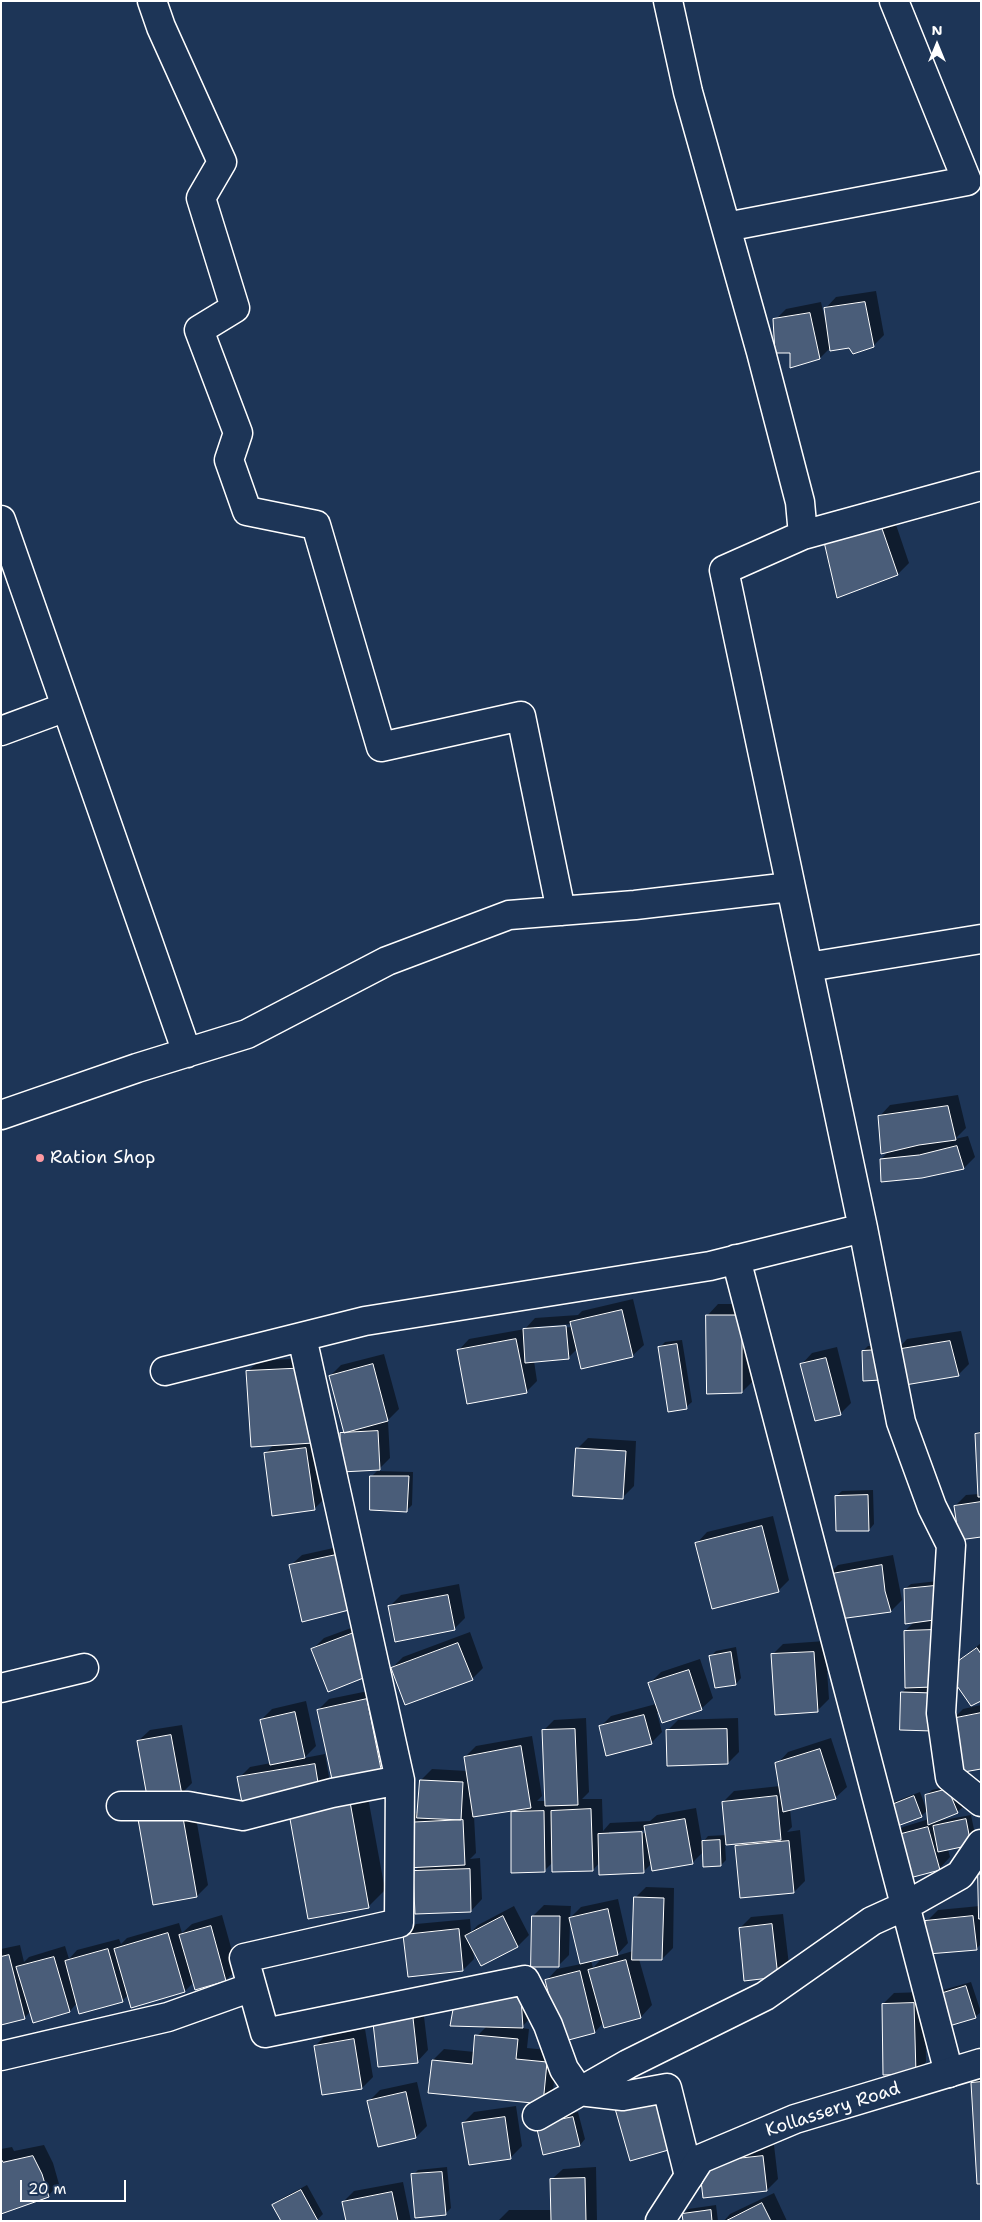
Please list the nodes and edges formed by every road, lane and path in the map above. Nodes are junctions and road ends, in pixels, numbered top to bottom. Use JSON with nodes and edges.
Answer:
{"nodes":[{"id":1,"x":152,"y":1,"type":"edge"},
{"id":2,"x":668,"y":1,"type":"edge"},
{"id":3,"x":894,"y":1,"type":"edge"},
{"id":4,"x":726,"y":227,"type":"junction"},
{"id":5,"x":981,"y":486,"type":"edge"},
{"id":6,"x":1,"y":520,"type":"edge"},
{"id":7,"x":803,"y":534,"type":"junction"},
{"id":8,"x":66,"y":706,"type":"junction"},
{"id":9,"x":1,"y":731,"type":"edge"},
{"id":10,"x":790,"y":887,"type":"junction"},
{"id":11,"x":561,"y":911,"type":"junction"},
{"id":12,"x":981,"y":939,"type":"edge"},
{"id":13,"x":808,"y":968,"type":"junction"},
{"id":14,"x":187,"y":1053,"type":"junction"},
{"id":15,"x":1,"y":1115,"type":"edge"},
{"id":16,"x":863,"y":1228,"type":"junction"},
{"id":17,"x":736,"y":1259,"type":"junction"},
{"id":18,"x":302,"y":1337,"type":"junction"},
{"id":19,"x":165,"y":1371,"type":"dead end"},
{"id":20,"x":84,"y":1668,"type":"dead end"},
{"id":21,"x":1,"y":1688,"type":"edge"},
{"id":22,"x":400,"y":1780,"type":"junction"},
{"id":23,"x":981,"y":1802,"type":"edge"},
{"id":24,"x":122,"y":1806,"type":"dead end"},
{"id":25,"x":981,"y":1844,"type":"edge"},
{"id":26,"x":905,"y":1906,"type":"junction"},
{"id":27,"x":252,"y":1987,"type":"junction"},
{"id":28,"x":1,"y":2056,"type":"edge"},
{"id":29,"x":981,"y":2063,"type":"edge"},
{"id":30,"x":949,"y":2073,"type":"junction"},
{"id":31,"x":579,"y":2091,"type":"junction"},
{"id":32,"x":537,"y":2116,"type":"dead end"},
{"id":33,"x":689,"y":2176,"type":"junction"},
{"id":34,"x":661,"y":2220,"type":"edge"}],
"edges":[{"from":1,"to":11,"type":"street"},
{"from":2,"to":4,"type":"street"},
{"from":3,"to":4,"type":"street"},
{"from":4,"to":7,"type":"street"},
{"from":5,"to":7,"type":"street"},
{"from":6,"to":8,"type":"street"},
{"from":7,"to":10,"type":"street"},
{"from":8,"to":9,"type":"street"},
{"from":8,"to":14,"type":"street"},
{"from":10,"to":11,"type":"street"},
{"from":10,"to":13,"type":"street"},
{"from":11,"to":14,"type":"street"},
{"from":12,"to":13,"type":"street"},
{"from":13,"to":16,"type":"street"},
{"from":14,"to":15,"type":"street"},
{"from":16,"to":17,"type":"street"},
{"from":16,"to":23,"type":"street"},
{"from":17,"to":18,"type":"street"},
{"from":17,"to":26,"type":"street"},
{"from":18,"to":19,"type":"street"},
{"from":18,"to":22,"type":"street"},
{"from":20,"to":21,"type":"street"},
{"from":22,"to":24,"type":"street"},
{"from":22,"to":27,"type":"street"},
{"from":25,"to":26,"type":"street"},
{"from":26,"to":30,"type":"street"},
{"from":26,"to":31,"type":"street"},
{"from":27,"to":28,"type":"street"},
{"from":27,"to":31,"type":"street"},
{"from":29,"to":30,"type":"street","name":"Kollassery Road"},
{"from":30,"to":33,"type":"street","name":"Kollassery Road"},
{"from":31,"to":32,"type":"street"},
{"from":31,"to":33,"type":"street"},
{"from":33,"to":34,"type":"street","name":"Kollassery Road"}]}
